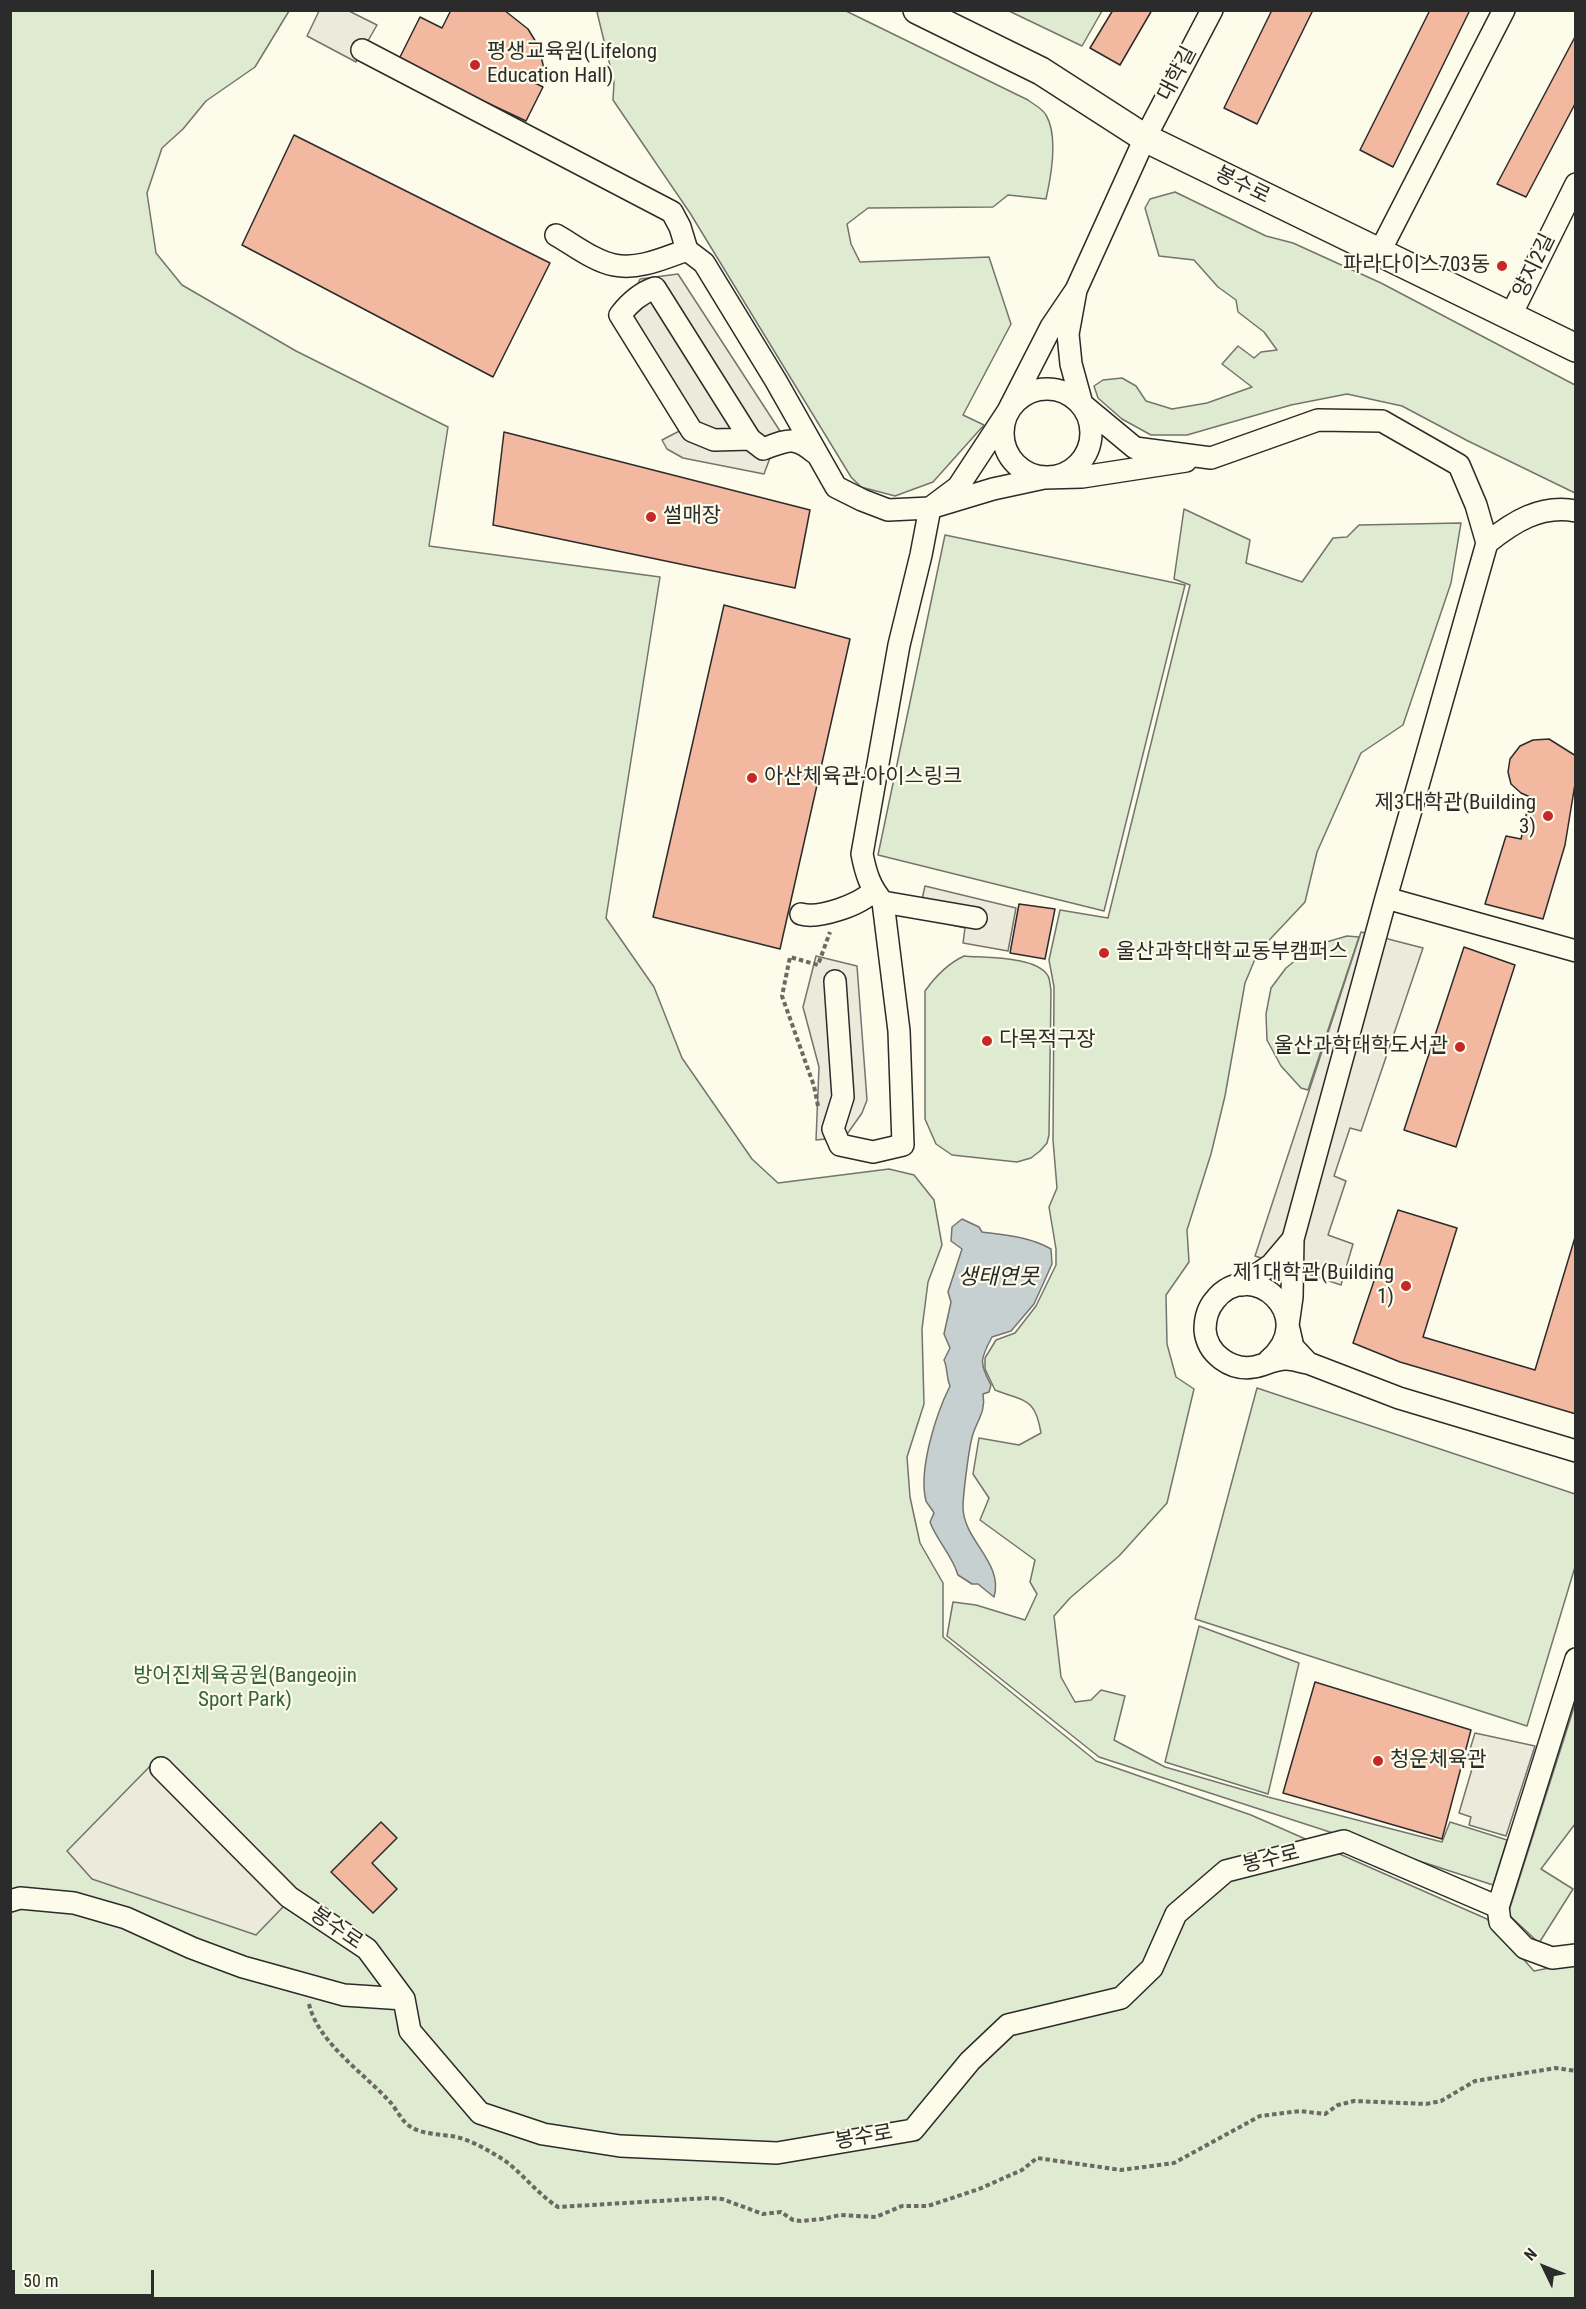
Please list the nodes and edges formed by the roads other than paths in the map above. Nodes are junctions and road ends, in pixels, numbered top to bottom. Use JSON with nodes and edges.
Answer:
{"nodes":[{"id":1,"x":917,"y":10,"type":"edge"},
{"id":2,"x":1212,"y":10,"type":"edge"},
{"id":3,"x":1504,"y":10,"type":"edge"},
{"id":4,"x":362,"y":50,"type":"dead end"},
{"id":5,"x":1145,"y":138,"type":"junction"},
{"id":6,"x":1575,"y":184,"type":"edge"},
{"id":7,"x":556,"y":236,"type":"dead end"},
{"id":8,"x":687,"y":250,"type":"junction"},
{"id":9,"x":1379,"y":253,"type":"junction"},
{"id":10,"x":1076,"y":290,"type":"junction"},
{"id":11,"x":1510,"y":316,"type":"junction"},
{"id":12,"x":1575,"y":348,"type":"edge"},
{"id":13,"x":1082,"y":404,"type":"junction"},
{"id":14,"x":1008,"y":411,"type":"junction"},
{"id":15,"x":750,"y":439,"type":"junction"},
{"id":16,"x":818,"y":456,"type":"junction"},
{"id":17,"x":1210,"y":458,"type":"junction"},
{"id":18,"x":1044,"y":477,"type":"junction"},
{"id":19,"x":930,"y":508,"type":"junction"},
{"id":20,"x":1575,"y":511,"type":"edge"},
{"id":21,"x":1487,"y":543,"type":"junction"},
{"id":22,"x":878,"y":896,"type":"junction"},
{"id":23,"x":1386,"y":898,"type":"junction"},
{"id":24,"x":801,"y":914,"type":"dead end"},
{"id":25,"x":976,"y":918,"type":"dead end"},
{"id":26,"x":1575,"y":951,"type":"edge"},
{"id":27,"x":835,"y":981,"type":"dead end"},
{"id":28,"x":1293,"y":1239,"type":"junction"},
{"id":29,"x":1242,"y":1285,"type":"junction"},
{"id":30,"x":1288,"y":1325,"type":"junction"},
{"id":31,"x":1268,"y":1361,"type":"junction"},
{"id":32,"x":1308,"y":1363,"type":"junction"},
{"id":33,"x":1575,"y":1451,"type":"edge"},
{"id":34,"x":1575,"y":1659,"type":"edge"},
{"id":35,"x":161,"y":1768,"type":"dead end"},
{"id":36,"x":10,"y":1901,"type":"edge"},
{"id":37,"x":1498,"y":1907,"type":"junction"},
{"id":38,"x":1575,"y":1955,"type":"edge"},
{"id":39,"x":405,"y":1999,"type":"junction"}],
"edges":[{"from":1,"to":5,"type":"main road","name":"봉수로"},
{"from":2,"to":5,"type":"street","name":"대학길"},
{"from":3,"to":9,"type":"street"},
{"from":4,"to":8,"type":"street"},
{"from":5,"to":9,"type":"main road","name":"봉수로"},
{"from":5,"to":10,"type":"street","name":"대학길"},
{"from":6,"to":11,"type":"street","name":"양지2길"},
{"from":7,"to":8,"type":"street"},
{"from":8,"to":16,"type":"street"},
{"from":9,"to":11,"type":"main road","name":"봉수로"},
{"from":10,"to":13,"type":"street"},
{"from":10,"to":14,"type":"street"},
{"from":11,"to":12,"type":"main road","name":"봉수로"},
{"from":13,"to":14,"type":"street"},
{"from":13,"to":17,"type":"street"},
{"from":13,"to":18,"type":"street"},
{"from":14,"to":18,"type":"street"},
{"from":14,"to":19,"type":"street"},
{"from":15,"to":15,"type":"street"},
{"from":15,"to":16,"type":"street"},
{"from":16,"to":19,"type":"street"},
{"from":17,"to":18,"type":"street"},
{"from":17,"to":21,"type":"street"},
{"from":18,"to":19,"type":"street"},
{"from":19,"to":22,"type":"street"},
{"from":20,"to":21,"type":"street"},
{"from":21,"to":23,"type":"street"},
{"from":22,"to":24,"type":"street"},
{"from":22,"to":25,"type":"street"},
{"from":22,"to":27,"type":"street"},
{"from":23,"to":26,"type":"street"},
{"from":23,"to":28,"type":"street"},
{"from":28,"to":29,"type":"street"},
{"from":28,"to":30,"type":"street"},
{"from":29,"to":30,"type":"street"},
{"from":29,"to":31,"type":"street"},
{"from":30,"to":31,"type":"street"},
{"from":30,"to":32,"type":"street"},
{"from":31,"to":32,"type":"street"},
{"from":32,"to":33,"type":"street"},
{"from":34,"to":37,"type":"street"},
{"from":35,"to":39,"type":"street","name":"봉수로"},
{"from":36,"to":39,"type":"street"},
{"from":37,"to":38,"type":"street"},
{"from":37,"to":39,"type":"street","name":"봉수로"}]}
